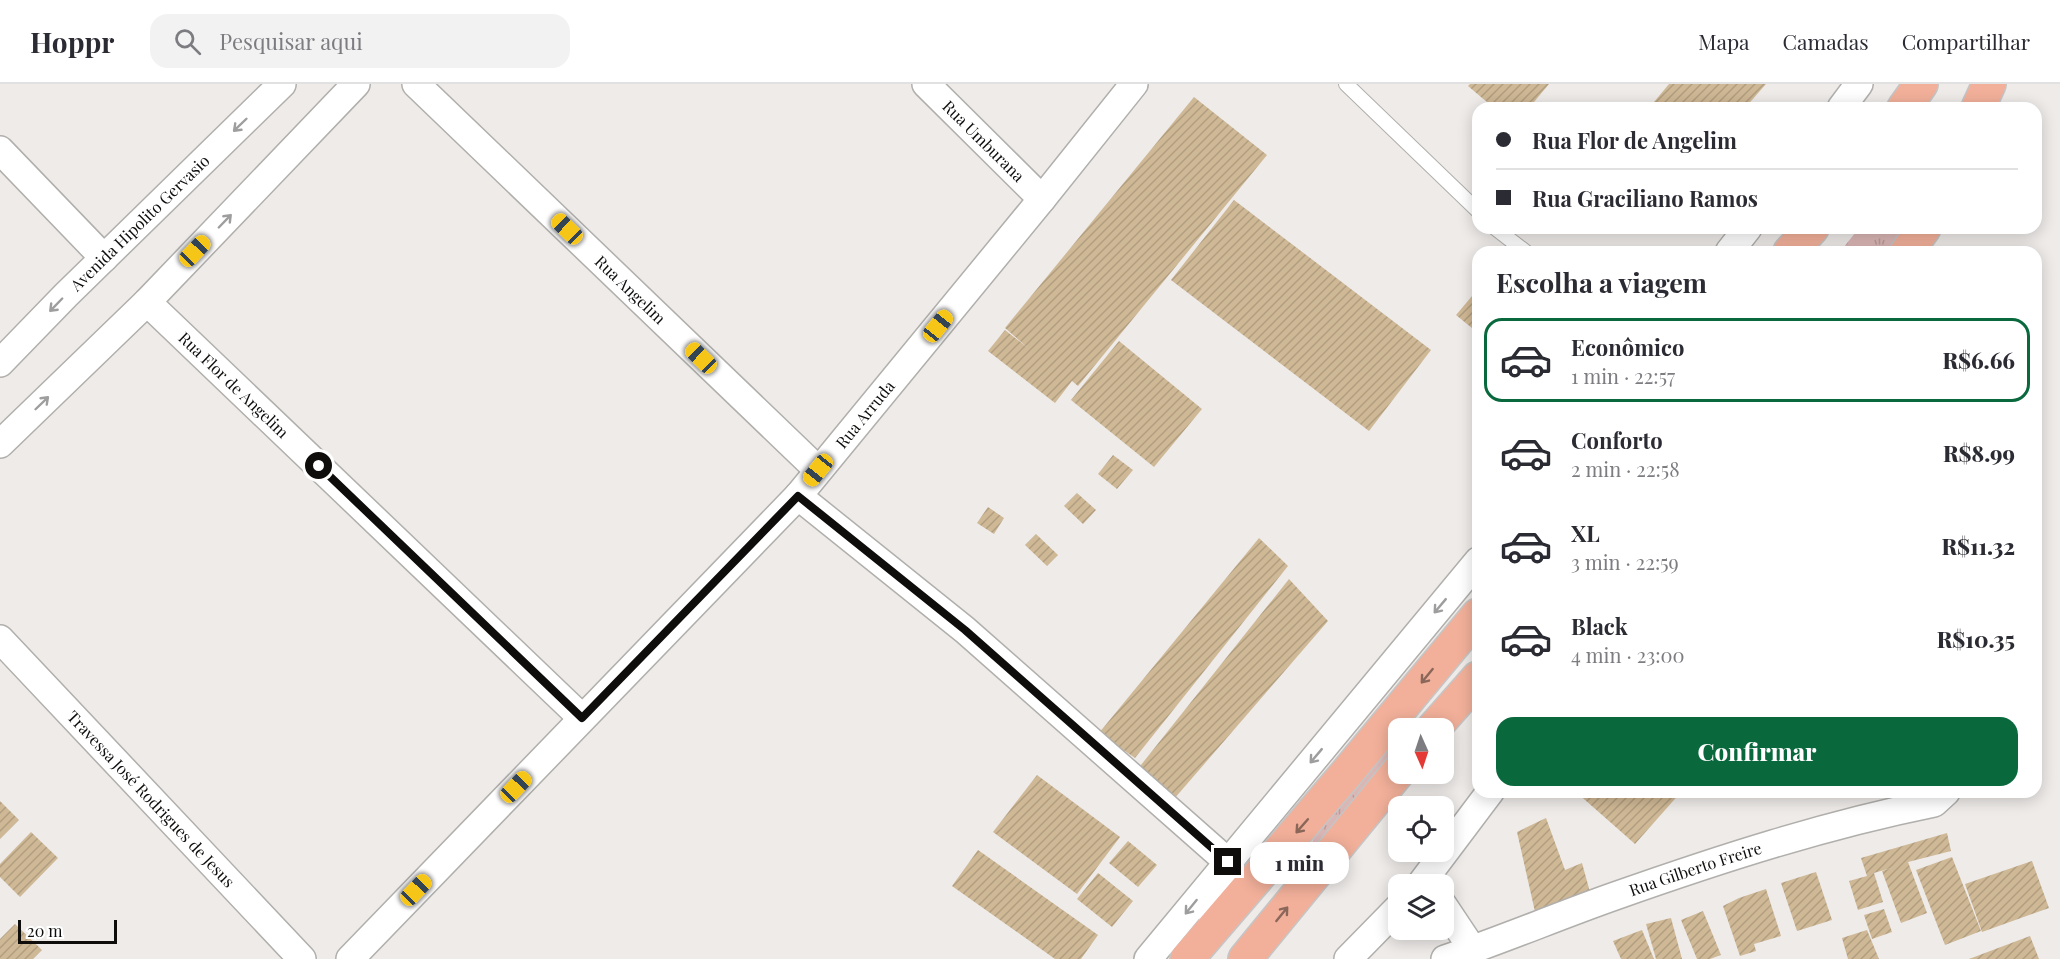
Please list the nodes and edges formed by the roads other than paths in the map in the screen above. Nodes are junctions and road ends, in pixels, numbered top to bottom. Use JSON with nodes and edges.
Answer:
{"nodes":[{"id":1,"x":282,"y":84,"type":"edge"},
{"id":2,"x":356,"y":84,"type":"edge"},
{"id":3,"x":416,"y":84,"type":"edge"},
{"id":4,"x":926,"y":84,"type":"edge"},
{"id":5,"x":1134,"y":84,"type":"edge"},
{"id":6,"x":1346,"y":84,"type":"edge"},
{"id":7,"x":1859,"y":84,"type":"edge"},
{"id":8,"x":1921,"y":84,"type":"edge"},
{"id":9,"x":1989,"y":84,"type":"edge"},
{"id":10,"x":1846,"y":102,"type":"edge"},
{"id":11,"x":1908,"y":102,"type":"edge"},
{"id":12,"x":1981,"y":102,"type":"edge"},
{"id":13,"x":0,"y":150,"type":"edge"},
{"id":14,"x":1042,"y":199,"type":"junction"},
{"id":15,"x":1472,"y":205,"type":"edge"},
{"id":16,"x":1503,"y":234,"type":"edge"},
{"id":17,"x":1743,"y":234,"type":"edge"},
{"id":18,"x":1518,"y":246,"type":"edge"},
{"id":19,"x":1734,"y":246,"type":"edge"},
{"id":20,"x":104,"y":258,"type":"junction"},
{"id":21,"x":147,"y":302,"type":"junction"},
{"id":22,"x":0,"y":363,"type":"edge"},
{"id":23,"x":0,"y":444,"type":"edge"},
{"id":24,"x":818,"y":470,"type":"junction"},
{"id":25,"x":798,"y":496,"type":"junction"},
{"id":26,"x":1472,"y":568,"type":"edge"},
{"id":27,"x":1472,"y":622,"type":"edge"},
{"id":28,"x":0,"y":639,"type":"edge"},
{"id":29,"x":1472,"y":685,"type":"edge"},
{"id":30,"x":582,"y":718,"type":"junction"},
{"id":31,"x":1443,"y":718,"type":"edge"},
{"id":32,"x":1388,"y":784,"type":"edge"},
{"id":33,"x":1486,"y":798,"type":"edge"},
{"id":34,"x":1939,"y":798,"type":"edge"},
{"id":35,"x":1228,"y":862,"type":"junction"},
{"id":36,"x":1431,"y":874,"type":"edge"},
{"id":37,"x":1388,"y":918,"type":"edge"},
{"id":38,"x":1454,"y":922,"type":"edge"},
{"id":39,"x":1210,"y":933,"type":"junction"},
{"id":40,"x":1473,"y":950,"type":"junction"},
{"id":41,"x":302,"y":959,"type":"edge"},
{"id":42,"x":350,"y":959,"type":"edge"},
{"id":43,"x":1148,"y":959,"type":"edge"},
{"id":44,"x":1187,"y":959,"type":"edge"},
{"id":45,"x":1245,"y":959,"type":"edge"},
{"id":46,"x":1348,"y":959,"type":"edge"},
{"id":47,"x":1445,"y":959,"type":"edge"}],
"edges":[{"from":1,"to":20,"type":"street","name":"Avenida Hipolito Gervasio","one_way":true},
{"from":21,"to":2,"type":"street","one_way":true},
{"from":3,"to":24,"type":"street","name":"Rua Angelim"},
{"from":4,"to":14,"type":"street","name":"Rua Umburana"},
{"from":5,"to":14,"type":"street","name":"Rua Arruda"},
{"from":6,"to":15,"type":"lane"},
{"from":7,"to":10,"type":"street"},
{"from":8,"to":11,"type":"main road"},
{"from":9,"to":12,"type":"main road"},
{"from":13,"to":20,"type":"street"},
{"from":14,"to":24,"type":"street","name":"Rua Arruda"},
{"from":16,"to":18,"type":"lane"},
{"from":17,"to":19,"type":"street"},
{"from":20,"to":22,"type":"street","name":"Avenida Hipolito Gervasio","one_way":true},
{"from":23,"to":21,"type":"street","one_way":true},
{"from":21,"to":30,"type":"street","name":"Rua Flor de Angelim"},
{"from":24,"to":25,"type":"street","name":"Rua Arruda"},
{"from":25,"to":30,"type":"street","name":"Rua Arruda"},
{"from":25,"to":35,"type":"street"},
{"from":26,"to":35,"type":"street","one_way":true},
{"from":27,"to":39,"type":"main road","one_way":true},
{"from":28,"to":41,"type":"street","name":"Travessa José Rodrigues de Jesus"},
{"from":29,"to":31,"type":"main road"},
{"from":30,"to":42,"type":"street","name":"Rua Arruda"},
{"from":45,"to":32,"type":"main road","one_way":true},
{"from":33,"to":36,"type":"street"},
{"from":34,"to":40,"type":"street","name":"Rua Gilberto Freire"},
{"from":35,"to":39,"type":"street"},
{"from":35,"to":43,"type":"street","one_way":true},
{"from":37,"to":46,"type":"street"},
{"from":38,"to":40,"type":"street"},
{"from":39,"to":44,"type":"main road"},
{"from":40,"to":47,"type":"street","name":"Rua Gilberto Freire"}]}
